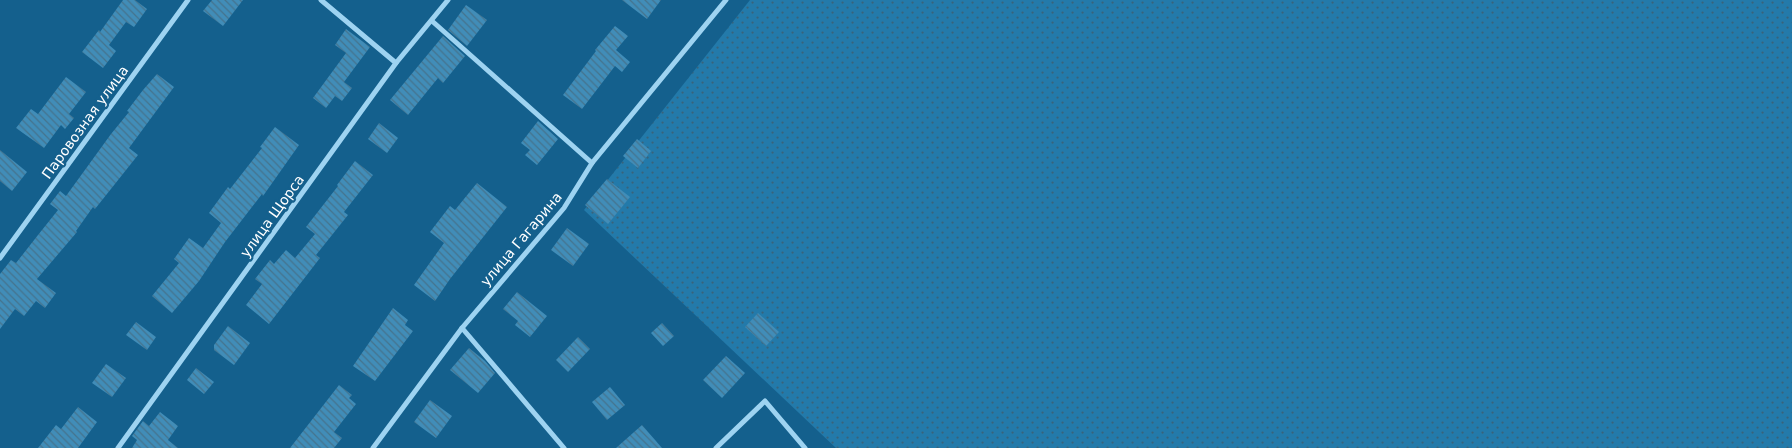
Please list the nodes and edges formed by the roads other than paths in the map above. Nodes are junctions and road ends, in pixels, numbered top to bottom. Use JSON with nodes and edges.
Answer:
{"nodes":[{"id":1,"x":188,"y":0,"type":"edge"},
{"id":2,"x":322,"y":0,"type":"edge"},
{"id":3,"x":448,"y":0,"type":"edge"},
{"id":4,"x":726,"y":0,"type":"edge"},
{"id":5,"x":432,"y":21,"type":"junction"},
{"id":6,"x":396,"y":63,"type":"junction"},
{"id":7,"x":592,"y":163,"type":"junction"},
{"id":8,"x":0,"y":258,"type":"edge"},
{"id":9,"x":462,"y":328,"type":"junction"},
{"id":10,"x":118,"y":448,"type":"edge"},
{"id":11,"x":373,"y":448,"type":"edge"},
{"id":12,"x":564,"y":448,"type":"edge"},
{"id":13,"x":716,"y":448,"type":"edge"},
{"id":14,"x":805,"y":448,"type":"edge"}],
"edges":[{"from":1,"to":8,"type":"street","name":"Паровозная улица"},
{"from":2,"to":6,"type":"street"},
{"from":3,"to":5,"type":"street","name":"улица Щорса"},
{"from":4,"to":7,"type":"street","name":"улица Гагарина"},
{"from":5,"to":6,"type":"street","name":"улица Щорса"},
{"from":5,"to":7,"type":"street"},
{"from":6,"to":10,"type":"street","name":"улица Щорса"},
{"from":7,"to":9,"type":"street","name":"улица Гагарина"},
{"from":9,"to":11,"type":"street","name":"улица Гагарина"},
{"from":9,"to":12,"type":"street"},
{"from":13,"to":14,"type":"street"}]}
